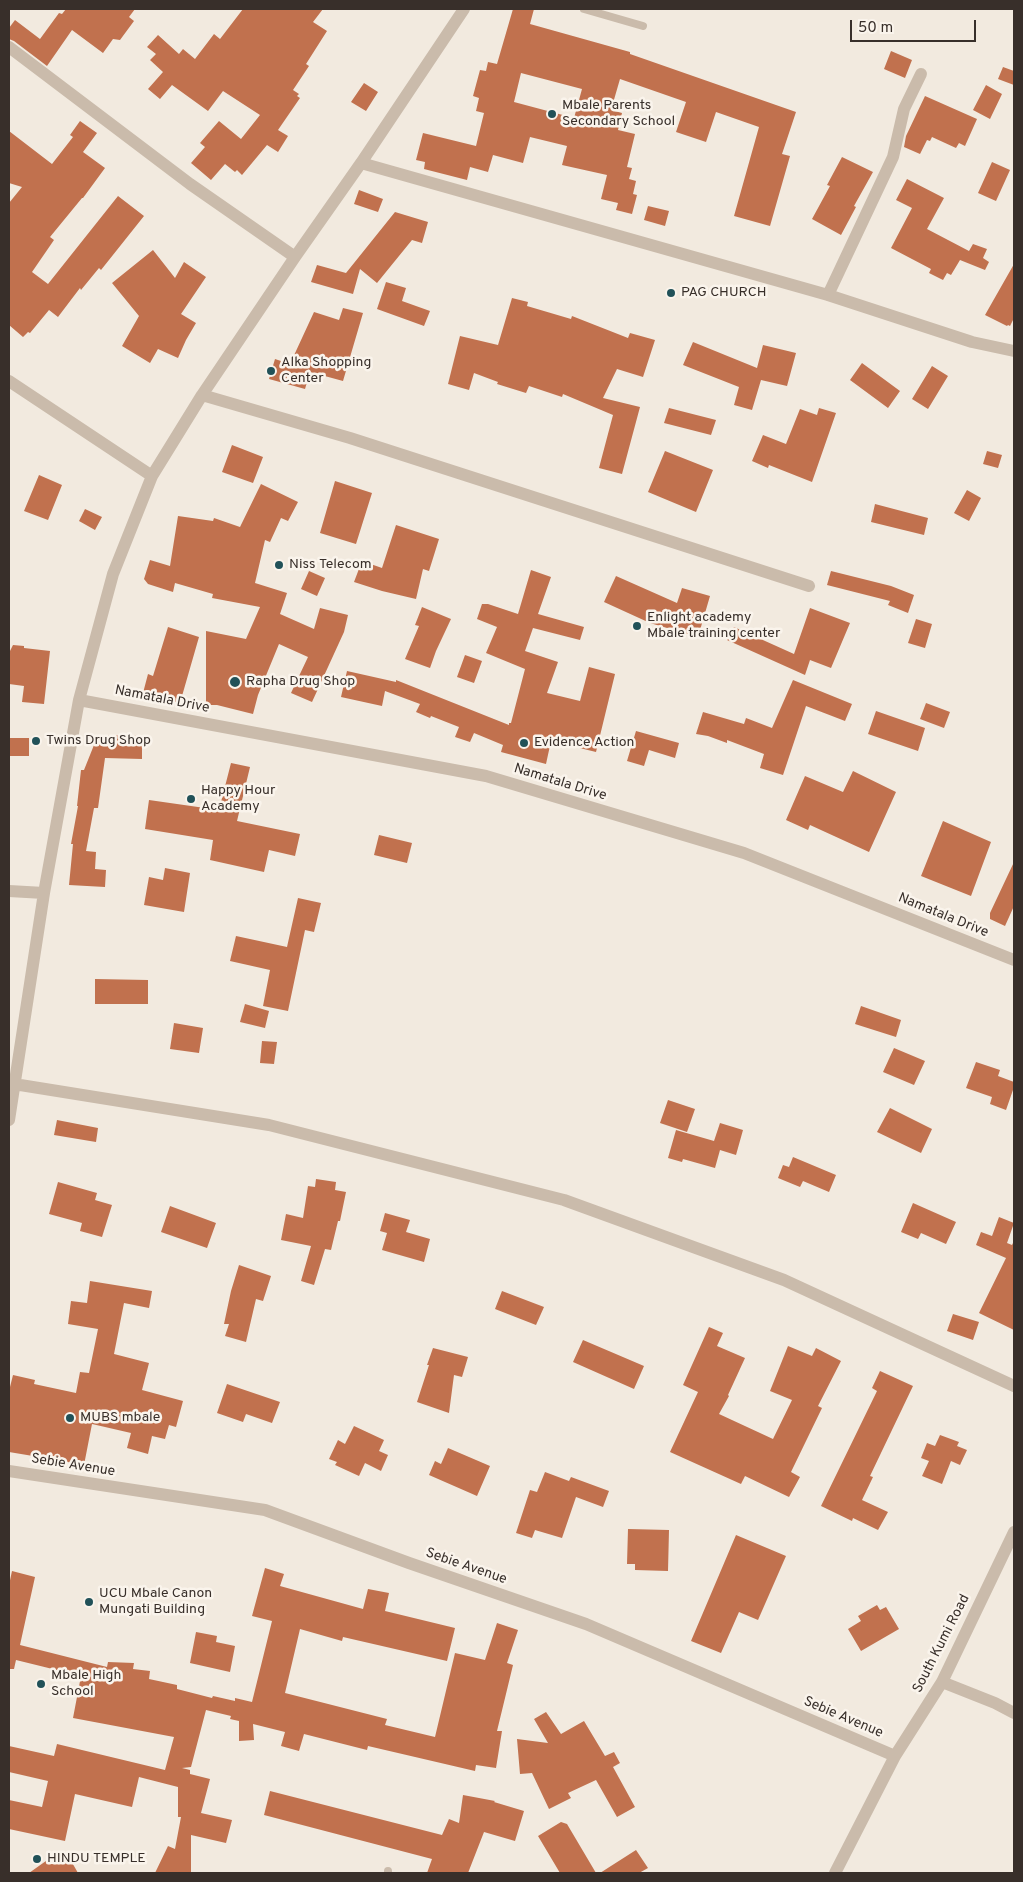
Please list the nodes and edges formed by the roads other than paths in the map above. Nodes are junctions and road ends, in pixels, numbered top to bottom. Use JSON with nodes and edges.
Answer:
{"nodes":[{"id":1,"x":464,"y":9,"type":"edge"},
{"id":2,"x":584,"y":9,"type":"edge"},
{"id":3,"x":643,"y":26,"type":"dead end"},
{"id":4,"x":9,"y":47,"type":"edge"},
{"id":5,"x":920,"y":74,"type":"dead end"},
{"id":6,"x":361,"y":164,"type":"junction"},
{"id":7,"x":295,"y":256,"type":"junction"},
{"id":8,"x":828,"y":295,"type":"junction"},
{"id":9,"x":1014,"y":352,"type":"edge"},
{"id":10,"x":9,"y":381,"type":"edge"},
{"id":11,"x":202,"y":395,"type":"junction"},
{"id":12,"x":152,"y":476,"type":"junction"},
{"id":13,"x":809,"y":586,"type":"dead end"},
{"id":14,"x":79,"y":700,"type":"junction"},
{"id":15,"x":9,"y":891,"type":"edge"},
{"id":16,"x":44,"y":893,"type":"junction"},
{"id":17,"x":1014,"y":960,"type":"edge"},
{"id":18,"x":14,"y":1084,"type":"junction"},
{"id":19,"x":9,"y":1120,"type":"edge"},
{"id":20,"x":1014,"y":1386,"type":"edge"},
{"id":21,"x":9,"y":1471,"type":"edge"},
{"id":22,"x":1014,"y":1532,"type":"edge"},
{"id":23,"x":942,"y":1682,"type":"junction"},
{"id":24,"x":1014,"y":1712,"type":"edge"},
{"id":25,"x":895,"y":1756,"type":"junction"},
{"id":26,"x":835,"y":1873,"type":"edge"}],
"edges":[{"from":1,"to":6,"type":"street"},
{"from":2,"to":3,"type":"lane"},
{"from":4,"to":7,"type":"street"},
{"from":5,"to":8,"type":"street"},
{"from":6,"to":7,"type":"street"},
{"from":6,"to":8,"type":"street"},
{"from":7,"to":11,"type":"street"},
{"from":8,"to":9,"type":"street"},
{"from":10,"to":12,"type":"street"},
{"from":11,"to":12,"type":"street"},
{"from":11,"to":13,"type":"street"},
{"from":12,"to":14,"type":"street"},
{"from":14,"to":16,"type":"street"},
{"from":14,"to":17,"type":"street","name":"Namatala Drive"},
{"from":15,"to":16,"type":"street"},
{"from":16,"to":18,"type":"street"},
{"from":18,"to":19,"type":"street"},
{"from":18,"to":20,"type":"street"},
{"from":21,"to":25,"type":"street","name":"Sebie Avenue"},
{"from":22,"to":23,"type":"street","name":"South Kumi Road"},
{"from":23,"to":24,"type":"street"},
{"from":23,"to":25,"type":"street","name":"South Kumi Road"},
{"from":25,"to":26,"type":"street","name":"South Kumi Road"}]}
